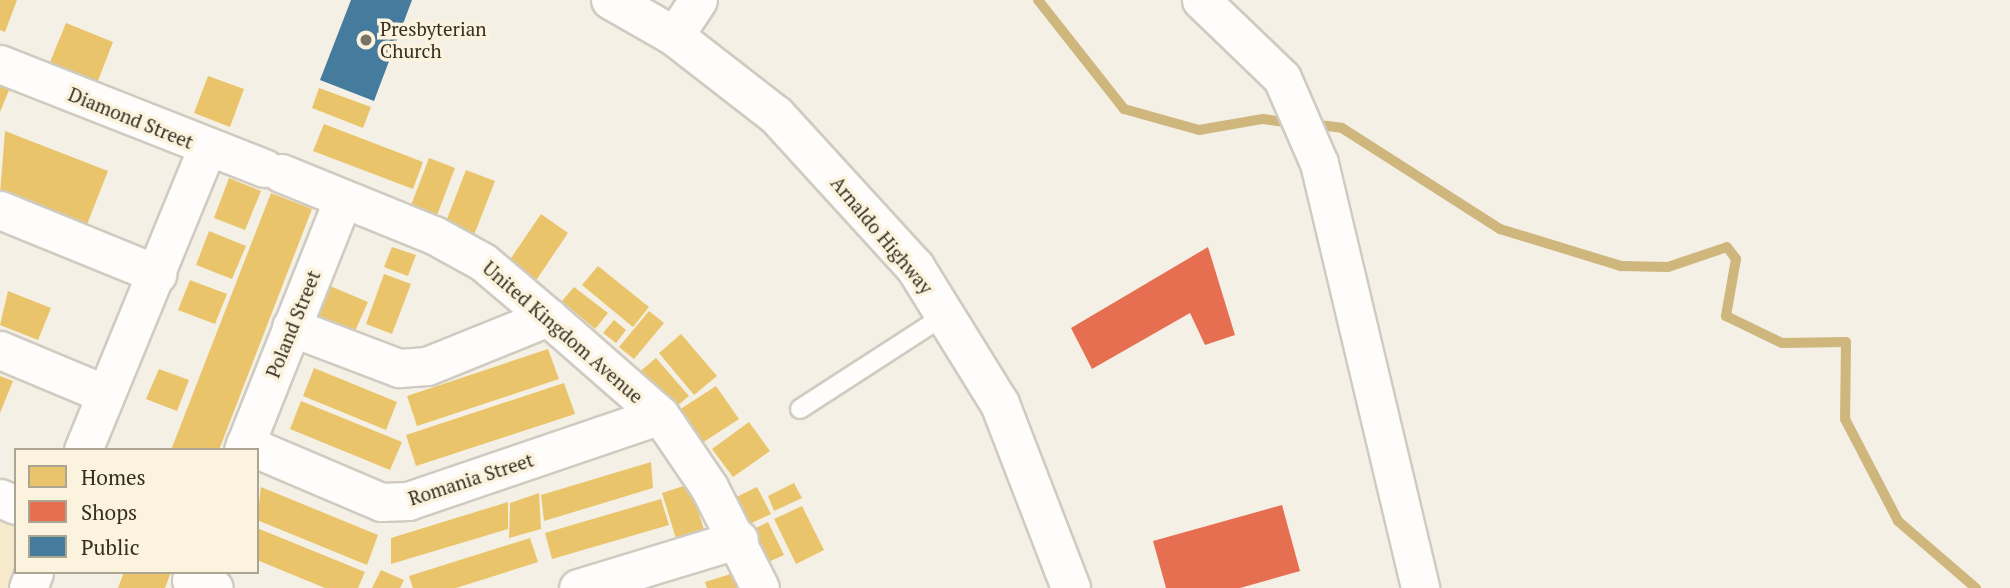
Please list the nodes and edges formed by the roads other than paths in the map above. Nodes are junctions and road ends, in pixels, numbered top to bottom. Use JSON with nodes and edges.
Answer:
{"nodes":[{"id":1,"x":611,"y":0,"type":"edge"},
{"id":2,"x":698,"y":0,"type":"edge"},
{"id":3,"x":1201,"y":0,"type":"edge"},
{"id":4,"x":674,"y":36,"type":"junction"},
{"id":5,"x":0,"y":64,"type":"edge"},
{"id":6,"x":207,"y":148,"type":"junction"},
{"id":7,"x":272,"y":170,"type":"joint"},
{"id":8,"x":343,"y":199,"type":"junction"},
{"id":9,"x":0,"y":210,"type":"edge"},
{"id":10,"x":157,"y":274,"type":"junction"},
{"id":11,"x":947,"y":314,"type":"junction"},
{"id":12,"x":548,"y":317,"type":"junction"},
{"id":13,"x":291,"y":327,"type":"junction"},
{"id":14,"x":0,"y":350,"type":"edge"},
{"id":15,"x":105,"y":394,"type":"junction"},
{"id":16,"x":800,"y":409,"type":"dead end"},
{"id":17,"x":660,"y":415,"type":"junction"},
{"id":18,"x":244,"y":447,"type":"edge"},
{"id":19,"x":84,"y":448,"type":"edge"},
{"id":20,"x":259,"y":453,"type":"edge"},
{"id":21,"x":739,"y":539,"type":"junction"},
{"id":22,"x":578,"y":588,"type":"edge"},
{"id":23,"x":760,"y":588,"type":"edge"},
{"id":24,"x":1071,"y":588,"type":"edge"},
{"id":25,"x":1420,"y":588,"type":"edge"}],
"edges":[{"from":1,"to":4,"type":"main road","name":"Arnaldo Highway"},
{"from":2,"to":4,"type":"street"},
{"from":3,"to":25,"type":"street"},
{"from":4,"to":11,"type":"main road","name":"Arnaldo Highway"},
{"from":5,"to":6,"type":"street","name":"Diamond Street"},
{"from":6,"to":7,"type":"street","name":"Diamond Street"},
{"from":6,"to":10,"type":"street"},
{"from":7,"to":8,"type":"street","name":"United Kingdom Avenue"},
{"from":8,"to":12,"type":"street","name":"United Kingdom Avenue"},
{"from":8,"to":13,"type":"street","name":"Poland Street"},
{"from":9,"to":10,"type":"street"},
{"from":10,"to":15,"type":"street"},
{"from":11,"to":16,"type":"lane"},
{"from":11,"to":24,"type":"main road","name":"Arnaldo Highway"},
{"from":12,"to":13,"type":"street"},
{"from":12,"to":17,"type":"street","name":"United Kingdom Avenue"},
{"from":13,"to":18,"type":"street","name":"Poland Street"},
{"from":14,"to":15,"type":"street"},
{"from":15,"to":19,"type":"street"},
{"from":17,"to":20,"type":"street","name":"Romania Street"},
{"from":17,"to":21,"type":"street","name":"United Kingdom Avenue"},
{"from":21,"to":22,"type":"street"},
{"from":21,"to":23,"type":"street","name":"United Kingdom Avenue"}]}
